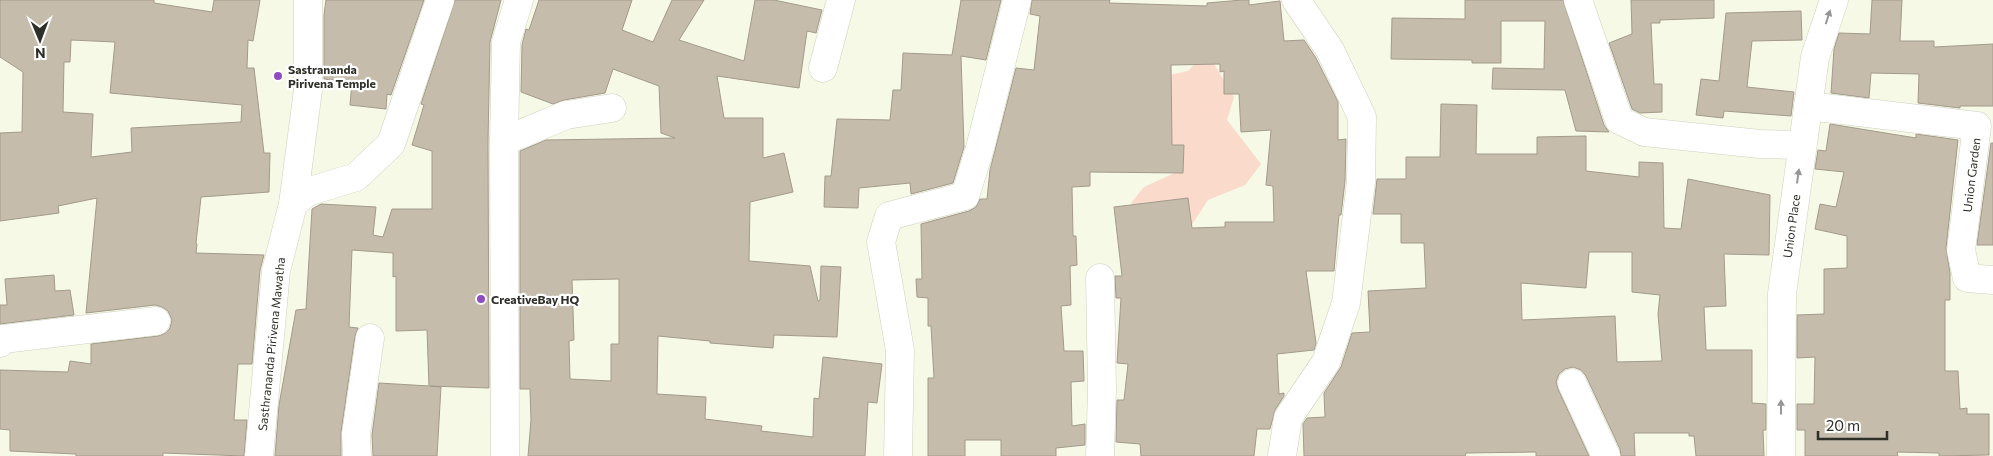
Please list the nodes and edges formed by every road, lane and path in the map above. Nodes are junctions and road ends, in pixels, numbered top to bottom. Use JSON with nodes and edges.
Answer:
{"nodes":[{"id":1,"x":308,"y":0,"type":"edge"},
{"id":2,"x":440,"y":0,"type":"edge"},
{"id":3,"x":519,"y":0,"type":"edge"},
{"id":4,"x":841,"y":0,"type":"edge"},
{"id":5,"x":1017,"y":0,"type":"edge"},
{"id":6,"x":1296,"y":0,"type":"edge"},
{"id":7,"x":1578,"y":0,"type":"edge"},
{"id":8,"x":1834,"y":0,"type":"edge"},
{"id":9,"x":823,"y":68,"type":"dead end"},
{"id":10,"x":1808,"y":106,"type":"junction"},
{"id":11,"x":612,"y":108,"type":"dead end"},
{"id":12,"x":1985,"y":126,"type":"edge"},
{"id":13,"x":504,"y":141,"type":"junction"},
{"id":14,"x":1802,"y":145,"type":"junction"},
{"id":15,"x":293,"y":204,"type":"junction"},
{"id":16,"x":1100,"y":278,"type":"dead end"},
{"id":17,"x":1993,"y":280,"type":"edge"},
{"id":18,"x":156,"y":321,"type":"dead end"},
{"id":19,"x":370,"y":338,"type":"dead end"},
{"id":20,"x":0,"y":343,"type":"edge"},
{"id":21,"x":1572,"y":383,"type":"dead end"},
{"id":22,"x":259,"y":456,"type":"edge"},
{"id":23,"x":357,"y":456,"type":"edge"},
{"id":24,"x":505,"y":456,"type":"edge"},
{"id":25,"x":898,"y":456,"type":"edge"},
{"id":26,"x":1100,"y":456,"type":"edge"},
{"id":27,"x":1282,"y":456,"type":"edge"},
{"id":28,"x":1606,"y":456,"type":"edge"},
{"id":29,"x":1781,"y":456,"type":"edge"}],
"edges":[{"from":1,"to":15,"type":"street","name":"Sasthrananda Pirivena Mawatha"},
{"from":2,"to":15,"type":"street"},
{"from":3,"to":13,"type":"street"},
{"from":4,"to":9,"type":"street"},
{"from":5,"to":25,"type":"street"},
{"from":6,"to":27,"type":"street"},
{"from":7,"to":14,"type":"street"},
{"from":10,"to":8,"type":"street","name":"Union Place","one_way":true},
{"from":10,"to":12,"type":"street","name":"Union Garden"},
{"from":10,"to":14,"type":"street","name":"Union Place"},
{"from":11,"to":13,"type":"street"},
{"from":12,"to":17,"type":"street","name":"Union Garden"},
{"from":13,"to":24,"type":"street"},
{"from":29,"to":14,"type":"street","name":"Union Place","one_way":true},
{"from":15,"to":22,"type":"street","name":"Sasthrananda Pirivena Mawatha"},
{"from":16,"to":26,"type":"street"},
{"from":18,"to":20,"type":"street"},
{"from":19,"to":23,"type":"street"},
{"from":21,"to":28,"type":"street"}]}
